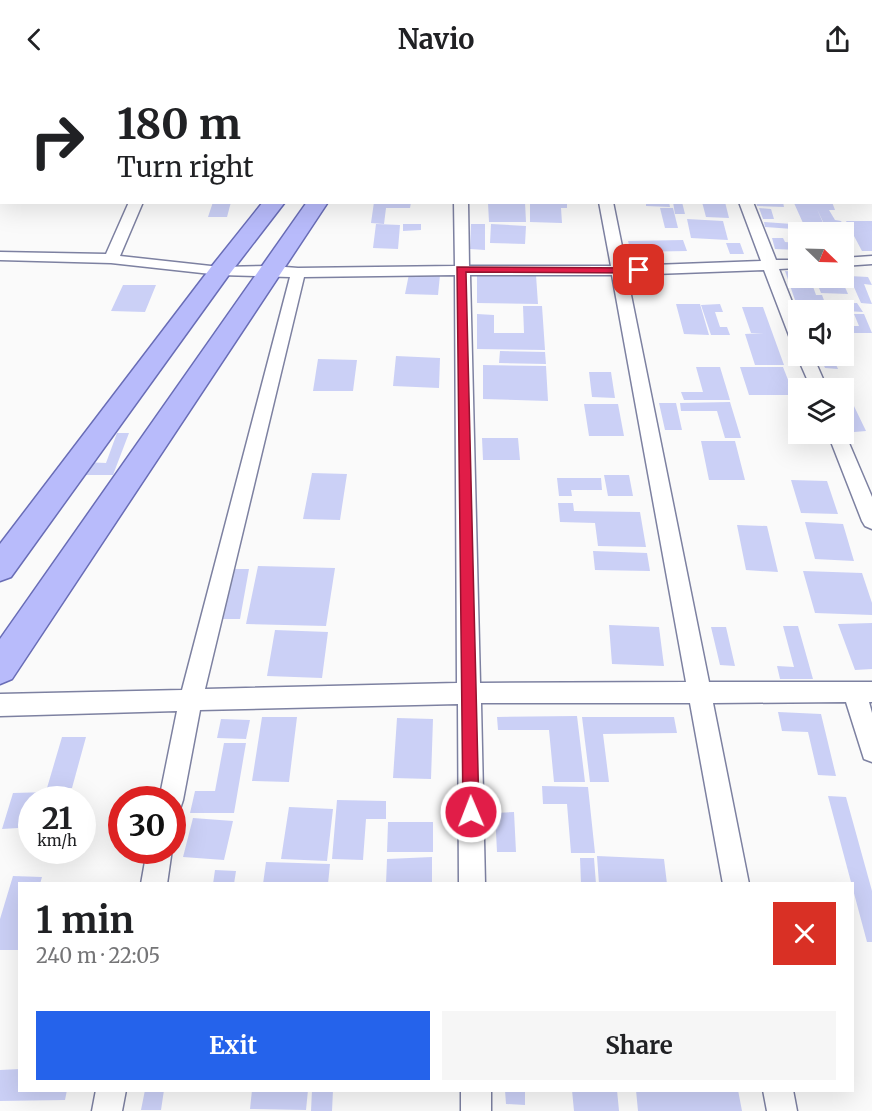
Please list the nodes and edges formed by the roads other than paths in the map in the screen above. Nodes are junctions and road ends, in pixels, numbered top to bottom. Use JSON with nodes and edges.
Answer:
{"nodes":[{"id":1,"x":135,"y":204,"type":"edge"},
{"id":2,"x":273,"y":204,"type":"edge"},
{"id":3,"x":317,"y":204,"type":"edge"},
{"id":4,"x":461,"y":204,"type":"edge"},
{"id":5,"x":606,"y":204,"type":"edge"},
{"id":6,"x":748,"y":204,"type":"edge"},
{"id":7,"x":0,"y":256,"type":"edge"},
{"id":8,"x":111,"y":259,"type":"junction"},
{"id":9,"x":872,"y":260,"type":"edge"},
{"id":10,"x":854,"y":261,"type":"edge"},
{"id":11,"x":788,"y":264,"type":"edge"},
{"id":12,"x":769,"y":265,"type":"junction"},
{"id":13,"x":461,"y":270,"type":"junction"},
{"id":14,"x":220,"y":271,"type":"junction"},
{"id":15,"x":618,"y":271,"type":"junction"},
{"id":16,"x":285,"y":272,"type":"junction"},
{"id":17,"x":788,"y":313,"type":"edge"},
{"id":18,"x":841,"y":444,"type":"edge"},
{"id":19,"x":872,"y":521,"type":"edge"},
{"id":20,"x":0,"y":568,"type":"edge"},
{"id":21,"x":0,"y":668,"type":"edge"},
{"id":22,"x":863,"y":692,"type":"edge"},
{"id":23,"x":469,"y":693,"type":"junction"},
{"id":24,"x":698,"y":693,"type":"junction"},
{"id":25,"x":191,"y":700,"type":"junction"},
{"id":26,"x":0,"y":705,"type":"edge"},
{"id":27,"x":872,"y":751,"type":"edge"},
{"id":28,"x":174,"y":786,"type":"edge"},
{"id":29,"x":157,"y":864,"type":"edge"},
{"id":30,"x":153,"y":882,"type":"edge"},
{"id":31,"x":472,"y":882,"type":"edge"},
{"id":32,"x":736,"y":882,"type":"edge"},
{"id":33,"x":111,"y":1092,"type":"edge"},
{"id":34,"x":476,"y":1092,"type":"edge"},
{"id":35,"x":777,"y":1092,"type":"edge"},
{"id":36,"x":107,"y":1111,"type":"edge"},
{"id":37,"x":477,"y":1111,"type":"edge"},
{"id":38,"x":782,"y":1111,"type":"edge"}],
"edges":[{"from":1,"to":8,"type":"street"},
{"from":2,"to":14,"type":"main road"},
{"from":3,"to":16,"type":"main road"},
{"from":4,"to":13,"type":"street"},
{"from":5,"to":15,"type":"street"},
{"from":6,"to":12,"type":"street"},
{"from":7,"to":8,"type":"street"},
{"from":8,"to":14,"type":"street"},
{"from":9,"to":10,"type":"street"},
{"from":11,"to":12,"type":"street"},
{"from":12,"to":15,"type":"street"},
{"from":12,"to":17,"type":"street"},
{"from":13,"to":15,"type":"street"},
{"from":13,"to":16,"type":"street"},
{"from":13,"to":23,"type":"street"},
{"from":14,"to":16,"type":"street"},
{"from":14,"to":20,"type":"main road"},
{"from":15,"to":24,"type":"street"},
{"from":16,"to":21,"type":"main road"},
{"from":16,"to":25,"type":"street"},
{"from":18,"to":19,"type":"street"},
{"from":22,"to":24,"type":"street"},
{"from":22,"to":27,"type":"street"},
{"from":23,"to":24,"type":"street"},
{"from":23,"to":25,"type":"street"},
{"from":23,"to":31,"type":"street"},
{"from":24,"to":32,"type":"street"},
{"from":25,"to":26,"type":"street"},
{"from":25,"to":28,"type":"street"},
{"from":29,"to":30,"type":"street"},
{"from":33,"to":36,"type":"street"},
{"from":34,"to":37,"type":"street"},
{"from":35,"to":38,"type":"street"}]}
